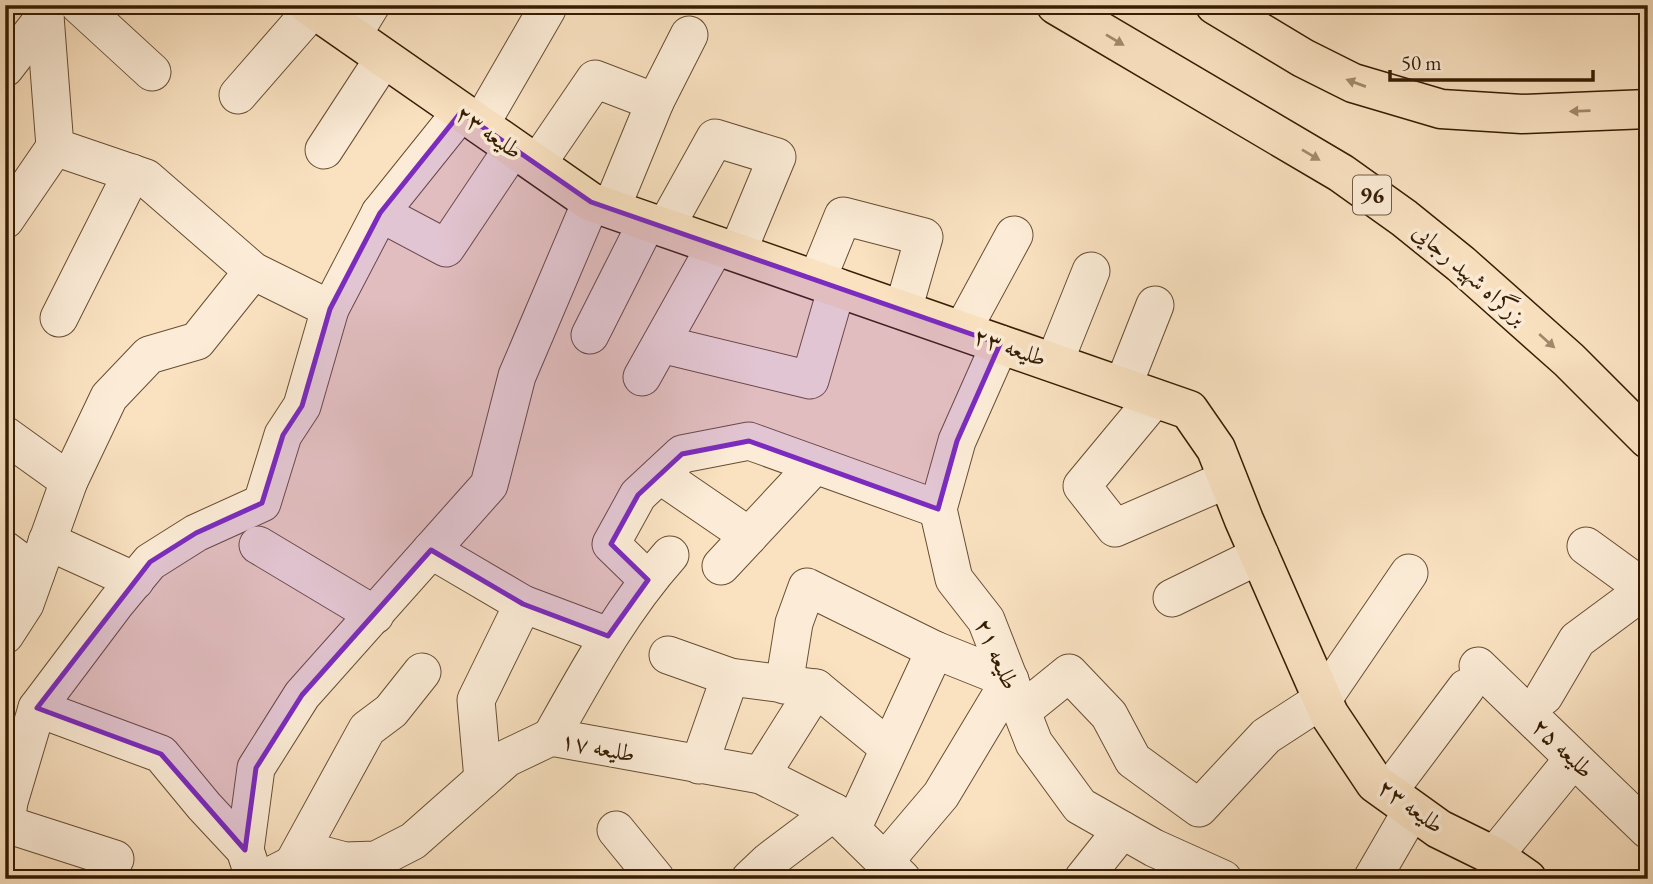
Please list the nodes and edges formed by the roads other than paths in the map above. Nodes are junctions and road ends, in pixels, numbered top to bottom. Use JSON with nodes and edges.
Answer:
{"nodes":[{"id":1,"x":1056,"y":5,"type":"edge"},
{"id":2,"x":1215,"y":5,"type":"edge"},
{"id":3,"x":311,"y":7,"type":"edge"},
{"id":4,"x":55,"y":9,"type":"edge"},
{"id":5,"x":547,"y":9,"type":"dead end"},
{"id":6,"x":361,"y":21,"type":"edge"},
{"id":7,"x":689,"y":35,"type":"dead end"},
{"id":8,"x":384,"y":58,"type":"junction"},
{"id":9,"x":5,"y":68,"type":"edge"},
{"id":10,"x":152,"y":72,"type":"dead end"},
{"id":11,"x":238,"y":95,"type":"dead end"},
{"id":12,"x":655,"y":102,"type":"junction"},
{"id":13,"x":1648,"y":109,"type":"edge"},
{"id":14,"x":470,"y":118,"type":"junction"},
{"id":15,"x":55,"y":147,"type":"junction"},
{"id":16,"x":324,"y":150,"type":"dead end"},
{"id":17,"x":525,"y":156,"type":"junction"},
{"id":18,"x":132,"y":173,"type":"junction"},
{"id":19,"x":601,"y":205,"type":"junction"},
{"id":20,"x":380,"y":213,"type":"junction"},
{"id":21,"x":5,"y":220,"type":"edge"},
{"id":22,"x":656,"y":225,"type":"junction"},
{"id":23,"x":1014,"y":235,"type":"dead end"},
{"id":24,"x":727,"y":249,"type":"junction"},
{"id":25,"x":253,"y":271,"type":"junction"},
{"id":26,"x":1091,"y":271,"type":"dead end"},
{"id":27,"x":827,"y":284,"type":"junction"},
{"id":28,"x":1155,"y":305,"type":"dead end"},
{"id":29,"x":330,"y":309,"type":"junction"},
{"id":30,"x":903,"y":310,"type":"junction"},
{"id":31,"x":59,"y":318,"type":"dead end"},
{"id":32,"x":962,"y":331,"type":"junction"},
{"id":33,"x":590,"y":334,"type":"dead end"},
{"id":34,"x":661,"y":344,"type":"junction"},
{"id":35,"x":1000,"y":344,"type":"junction"},
{"id":36,"x":1054,"y":363,"type":"junction"},
{"id":37,"x":642,"y":377,"type":"dead end"},
{"id":38,"x":1139,"y":392,"type":"junction"},
{"id":39,"x":1648,"y":439,"type":"edge"},
{"id":40,"x":10,"y":448,"type":"edge"},
{"id":41,"x":815,"y":465,"type":"junction"},
{"id":42,"x":660,"y":475,"type":"junction"},
{"id":43,"x":1228,"y":479,"type":"junction"},
{"id":44,"x":69,"y":481,"type":"junction"},
{"id":45,"x":938,"y":509,"type":"junction"},
{"id":46,"x":748,"y":536,"type":"junction"},
{"id":47,"x":258,"y":545,"type":"dead end"},
{"id":48,"x":1586,"y":546,"type":"dead end"},
{"id":49,"x":5,"y":550,"type":"edge"},
{"id":50,"x":431,"y":550,"type":"junction"},
{"id":51,"x":1260,"y":555,"type":"junction"},
{"id":52,"x":42,"y":557,"type":"junction"},
{"id":53,"x":721,"y":566,"type":"dead end"},
{"id":54,"x":1409,"y":573,"type":"dead end"},
{"id":55,"x":135,"y":581,"type":"junction"},
{"id":56,"x":1647,"y":590,"type":"edge"},
{"id":57,"x":1172,"y":598,"type":"dead end"},
{"id":58,"x":523,"y":604,"type":"junction"},
{"id":59,"x":375,"y":615,"type":"junction"},
{"id":60,"x":5,"y":635,"type":"edge"},
{"id":61,"x":608,"y":636,"type":"junction"},
{"id":62,"x":935,"y":650,"type":"junction"},
{"id":63,"x":668,"y":655,"type":"dead end"},
{"id":64,"x":422,"y":672,"type":"dead end"},
{"id":65,"x":730,"y":677,"type":"junction"},
{"id":66,"x":800,"y":686,"type":"junction"},
{"id":67,"x":1016,"y":696,"type":"junction"},
{"id":68,"x":1544,"y":696,"type":"dead end"},
{"id":69,"x":1323,"y":699,"type":"junction"},
{"id":70,"x":37,"y":708,"type":"junction"},
{"id":71,"x":551,"y":737,"type":"junction"},
{"id":72,"x":889,"y":748,"type":"junction"},
{"id":73,"x":699,"y":765,"type":"junction"},
{"id":74,"x":1565,"y":769,"type":"dead end"},
{"id":75,"x":761,"y":775,"type":"junction"},
{"id":76,"x":483,"y":779,"type":"junction"},
{"id":77,"x":1400,"y":801,"type":"junction"},
{"id":78,"x":6,"y":812,"type":"edge"},
{"id":79,"x":843,"y":820,"type":"junction"},
{"id":80,"x":617,"y":830,"type":"dead end"},
{"id":81,"x":1122,"y":830,"type":"junction"},
{"id":82,"x":1648,"y":830,"type":"edge"},
{"id":83,"x":1494,"y":856,"type":"junction"},
{"id":84,"x":264,"y":868,"type":"edge"},
{"id":85,"x":893,"y":870,"type":"edge"},
{"id":86,"x":767,"y":873,"type":"edge"},
{"id":87,"x":105,"y":879,"type":"edge"},
{"id":88,"x":656,"y":879,"type":"edge"},
{"id":89,"x":1083,"y":879,"type":"edge"},
{"id":90,"x":1223,"y":879,"type":"edge"},
{"id":91,"x":1372,"y":879,"type":"edge"},
{"id":92,"x":1527,"y":879,"type":"edge"}],
"edges":[{"from":1,"to":39,"type":"main road","name":"بزرگراه شهید رجایی","number":"96","one_way":true},
{"from":13,"to":2,"type":"main road","one_way":true},
{"from":3,"to":6,"type":"main road","name":"طلیعه ۲۳"},
{"from":3,"to":11,"type":"street"},
{"from":4,"to":9,"type":"street"},
{"from":4,"to":10,"type":"street"},
{"from":4,"to":15,"type":"street"},
{"from":5,"to":14,"type":"street"},
{"from":6,"to":8,"type":"main road","name":"طلیعه ۲۳"},
{"from":7,"to":12,"type":"street"},
{"from":8,"to":14,"type":"main road","name":"طلیعه ۲۳"},
{"from":8,"to":16,"type":"street"},
{"from":12,"to":17,"type":"street"},
{"from":12,"to":19,"type":"street"},
{"from":14,"to":17,"type":"main road","name":"طلیعه ۲۳"},
{"from":14,"to":20,"type":"street"},
{"from":15,"to":18,"type":"street"},
{"from":15,"to":21,"type":"street"},
{"from":17,"to":19,"type":"main road","name":"طلیعه ۲۳"},
{"from":17,"to":20,"type":"street"},
{"from":18,"to":25,"type":"street"},
{"from":18,"to":31,"type":"street"},
{"from":19,"to":22,"type":"main road","name":"طلیعه ۲۳"},
{"from":19,"to":50,"type":"street"},
{"from":20,"to":29,"type":"street"},
{"from":22,"to":24,"type":"main road","name":"طلیعه ۲۳"},
{"from":22,"to":24,"type":"street"},
{"from":22,"to":33,"type":"street"},
{"from":23,"to":32,"type":"street"},
{"from":24,"to":27,"type":"main road","name":"طلیعه ۲۳"},
{"from":24,"to":34,"type":"street"},
{"from":25,"to":29,"type":"street"},
{"from":25,"to":44,"type":"street"},
{"from":26,"to":36,"type":"street"},
{"from":27,"to":30,"type":"main road","name":"طلیعه ۲۳"},
{"from":27,"to":30,"type":"street"},
{"from":27,"to":34,"type":"street"},
{"from":28,"to":38,"type":"street"},
{"from":29,"to":55,"type":"street"},
{"from":30,"to":32,"type":"main road","name":"طلیعه ۲۳"},
{"from":32,"to":35,"type":"main road","name":"طلیعه ۲۳"},
{"from":34,"to":37,"type":"street"},
{"from":35,"to":36,"type":"main road","name":"طلیعه ۲۳"},
{"from":35,"to":45,"type":"street","name":"طلیعه ۲۱"},
{"from":36,"to":38,"type":"main road","name":"طلیعه ۲۳"},
{"from":38,"to":43,"type":"main road","name":"طلیعه ۲۳"},
{"from":38,"to":43,"type":"street"},
{"from":40,"to":44,"type":"street"},
{"from":41,"to":42,"type":"street"},
{"from":41,"to":45,"type":"street"},
{"from":41,"to":46,"type":"street"},
{"from":42,"to":46,"type":"street"},
{"from":42,"to":61,"type":"street"},
{"from":43,"to":51,"type":"main road","name":"طلیعه ۲۳"},
{"from":44,"to":52,"type":"street"},
{"from":45,"to":67,"type":"street","name":"طلیعه ۲۱"},
{"from":46,"to":53,"type":"street"},
{"from":47,"to":59,"type":"street"},
{"from":48,"to":56,"type":"street"},
{"from":49,"to":52,"type":"street"},
{"from":50,"to":58,"type":"street"},
{"from":50,"to":59,"type":"street"},
{"from":51,"to":57,"type":"street"},
{"from":51,"to":69,"type":"main road","name":"طلیعه ۲۳"},
{"from":52,"to":55,"type":"street"},
{"from":52,"to":60,"type":"street"},
{"from":54,"to":69,"type":"street"},
{"from":55,"to":70,"type":"street"},
{"from":56,"to":68,"type":"street"},
{"from":58,"to":61,"type":"street"},
{"from":58,"to":76,"type":"street"},
{"from":59,"to":84,"type":"street"},
{"from":61,"to":71,"type":"street"},
{"from":62,"to":66,"type":"street"},
{"from":62,"to":67,"type":"street"},
{"from":62,"to":72,"type":"street"},
{"from":63,"to":65,"type":"street"},
{"from":64,"to":84,"type":"street"},
{"from":65,"to":66,"type":"street"},
{"from":65,"to":73,"type":"street"},
{"from":66,"to":72,"type":"street"},
{"from":66,"to":75,"type":"street"},
{"from":67,"to":69,"type":"street"},
{"from":67,"to":81,"type":"street","name":"طلیعه ۲۱"},
{"from":67,"to":85,"type":"street"},
{"from":69,"to":77,"type":"main road","name":"طلیعه ۲۳"},
{"from":70,"to":78,"type":"street"},
{"from":70,"to":84,"type":"street"},
{"from":71,"to":73,"type":"street","name":"طلیعه ۱۷"},
{"from":71,"to":76,"type":"street","name":"طلیعه ۱۷"},
{"from":72,"to":79,"type":"street"},
{"from":73,"to":75,"type":"street","name":"طلیعه ۱۷"},
{"from":74,"to":83,"type":"street"},
{"from":75,"to":79,"type":"street","name":"طلیعه ۱۷"},
{"from":76,"to":84,"type":"street","name":"طلیعه ۱۷"},
{"from":77,"to":82,"type":"street","name":"طلیعه ۲۵"},
{"from":77,"to":83,"type":"main road","name":"طلیعه ۲۳"},
{"from":77,"to":91,"type":"street"},
{"from":78,"to":87,"type":"street"},
{"from":79,"to":85,"type":"street","name":"طلیعه ۱۷"},
{"from":79,"to":86,"type":"street"},
{"from":80,"to":88,"type":"street"},
{"from":81,"to":89,"type":"street"},
{"from":81,"to":90,"type":"street","name":"طلیعه ۲۱"},
{"from":83,"to":92,"type":"main road","name":"طلیعه ۲۳"}]}
